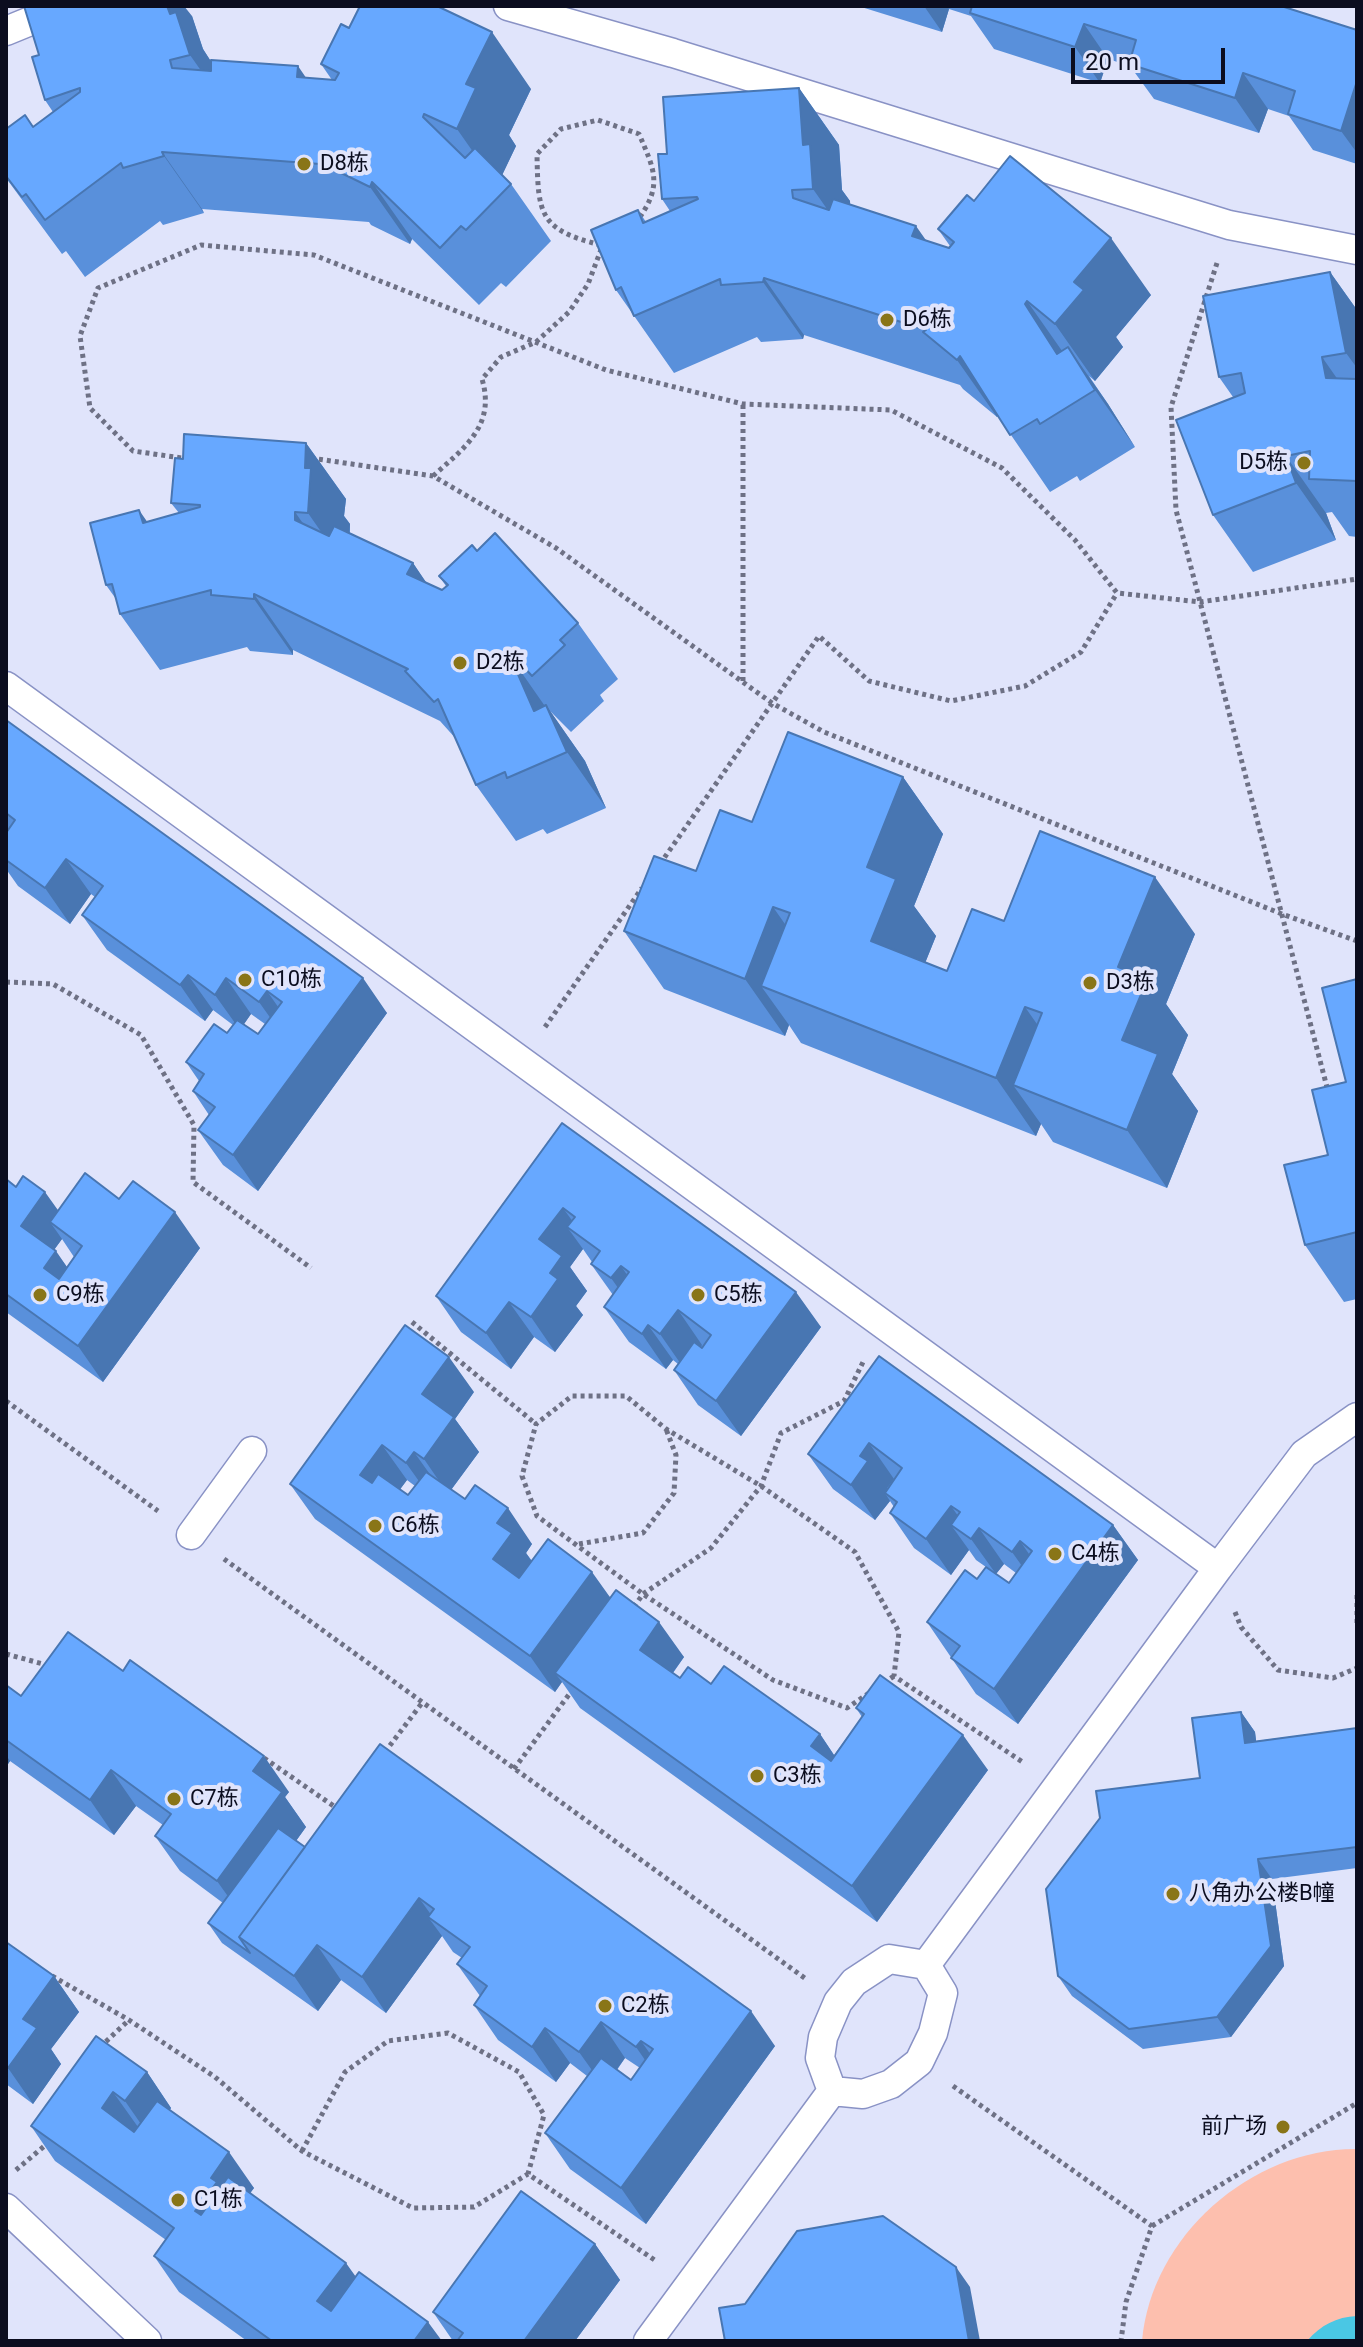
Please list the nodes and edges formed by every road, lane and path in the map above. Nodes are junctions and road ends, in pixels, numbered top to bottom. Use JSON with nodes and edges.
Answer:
{"nodes":[{"id":1,"x":67,"y":6,"type":"edge"},
{"id":2,"x":508,"y":6,"type":"edge"},
{"id":3,"x":6,"y":31,"type":"edge"},
{"id":4,"x":1229,"y":225,"type":"junction"},
{"id":5,"x":629,"y":232,"type":"edge"},
{"id":6,"x":1357,"y":250,"type":"edge"},
{"id":7,"x":536,"y":342,"type":"junction"},
{"id":8,"x":743,"y":404,"type":"junction"},
{"id":9,"x":308,"y":458,"type":"edge"},
{"id":10,"x":203,"y":462,"type":"edge"},
{"id":11,"x":433,"y":476,"type":"junction"},
{"id":12,"x":1357,"y":579,"type":"edge"},
{"id":13,"x":1117,"y":593,"type":"junction"},
{"id":14,"x":1200,"y":602,"type":"junction"},
{"id":15,"x":743,"y":682,"type":"junction"},
{"id":16,"x":6,"y":686,"type":"edge"},
{"id":17,"x":772,"y":703,"type":"junction"},
{"id":18,"x":656,"y":869,"type":"edge"},
{"id":19,"x":647,"y":882,"type":"edge"},
{"id":20,"x":1282,"y":914,"type":"junction"},
{"id":21,"x":1357,"y":941,"type":"edge"},
{"id":22,"x":6,"y":982,"type":"edge"},
{"id":23,"x":521,"y":1061,"type":"junction"},
{"id":24,"x":1328,"y":1092,"type":"edge"},
{"id":25,"x":311,"y":1268,"type":"dead end"},
{"id":26,"x":412,"y":1322,"type":"dead end"},
{"id":27,"x":883,"y":1324,"type":"junction"},
{"id":28,"x":6,"y":1401,"type":"edge"},
{"id":29,"x":1357,"y":1417,"type":"edge"},
{"id":30,"x":536,"y":1424,"type":"junction"},
{"id":31,"x":666,"y":1429,"type":"junction"},
{"id":32,"x":252,"y":1451,"type":"dead end"},
{"id":33,"x":761,"y":1486,"type":"junction"},
{"id":34,"x":191,"y":1535,"type":"junction"},
{"id":35,"x":578,"y":1544,"type":"junction"},
{"id":36,"x":1218,"y":1568,"type":"junction"},
{"id":37,"x":643,"y":1594,"type":"junction"},
{"id":38,"x":1357,"y":1595,"type":"edge"},
{"id":39,"x":626,"y":1617,"type":"edge"},
{"id":40,"x":1357,"y":1625,"type":"edge"},
{"id":41,"x":6,"y":1654,"type":"edge"},
{"id":42,"x":49,"y":1666,"type":"edge"},
{"id":43,"x":1357,"y":1668,"type":"edge"},
{"id":44,"x":894,"y":1676,"type":"junction"},
{"id":45,"x":882,"y":1684,"type":"edge"},
{"id":46,"x":575,"y":1687,"type":"edge"},
{"id":47,"x":871,"y":1692,"type":"edge"},
{"id":48,"x":423,"y":1702,"type":"junction"},
{"id":49,"x":252,"y":1751,"type":"edge"},
{"id":50,"x":377,"y":1763,"type":"edge"},
{"id":51,"x":514,"y":1769,"type":"junction"},
{"id":52,"x":1058,"y":1785,"type":"junction"},
{"id":53,"x":341,"y":1812,"type":"edge"},
{"id":54,"x":926,"y":1965,"type":"junction"},
{"id":55,"x":47,"y":1974,"type":"edge"},
{"id":56,"x":838,"y":2002,"type":"junction"},
{"id":57,"x":129,"y":2020,"type":"junction"},
{"id":58,"x":97,"y":2050,"type":"edge"},
{"id":59,"x":919,"y":2062,"type":"junction"},
{"id":60,"x":832,"y":2091,"type":"junction"},
{"id":61,"x":1357,"y":2103,"type":"edge"},
{"id":62,"x":51,"y":2137,"type":"edge"},
{"id":63,"x":302,"y":2151,"type":"junction"},
{"id":64,"x":528,"y":2174,"type":"junction"},
{"id":65,"x":6,"y":2178,"type":"edge"},
{"id":66,"x":6,"y":2208,"type":"edge"},
{"id":67,"x":1152,"y":2226,"type":"junction"},
{"id":68,"x":690,"y":2284,"type":"junction"},
{"id":69,"x":147,"y":2341,"type":"edge"},
{"id":70,"x":648,"y":2341,"type":"edge"},
{"id":71,"x":1121,"y":2341,"type":"edge"}],
"edges":[{"from":1,"to":3,"type":"lane"},
{"from":2,"to":4,"type":"lane"},
{"from":4,"to":6,"type":"lane"},
{"from":4,"to":14,"type":"path"},
{"from":5,"to":7,"type":"path"},
{"from":7,"to":8,"type":"path"},
{"from":7,"to":10,"type":"path"},
{"from":7,"to":11,"type":"path"},
{"from":8,"to":13,"type":"path"},
{"from":8,"to":15,"type":"path"},
{"from":9,"to":11,"type":"path"},
{"from":11,"to":15,"type":"path"},
{"from":12,"to":14,"type":"path"},
{"from":13,"to":14,"type":"path"},
{"from":13,"to":17,"type":"path"},
{"from":14,"to":20,"type":"path"},
{"from":15,"to":17,"type":"path"},
{"from":16,"to":23,"type":"lane"},
{"from":17,"to":18,"type":"path"},
{"from":17,"to":20,"type":"path"},
{"from":19,"to":23,"type":"path"},
{"from":20,"to":21,"type":"path"},
{"from":20,"to":24,"type":"path"},
{"from":22,"to":25,"type":"path"},
{"from":23,"to":27,"type":"lane"},
{"from":26,"to":30,"type":"path"},
{"from":27,"to":33,"type":"path"},
{"from":27,"to":36,"type":"lane"},
{"from":28,"to":34,"type":"path"},
{"from":29,"to":36,"type":"lane"},
{"from":30,"to":31,"type":"path"},
{"from":30,"to":35,"type":"path"},
{"from":31,"to":33,"type":"path"},
{"from":31,"to":35,"type":"path"},
{"from":32,"to":34,"type":"lane"},
{"from":33,"to":37,"type":"path"},
{"from":33,"to":44,"type":"path"},
{"from":34,"to":48,"type":"path"},
{"from":35,"to":37,"type":"path"},
{"from":36,"to":43,"type":"path"},
{"from":36,"to":52,"type":"lane"},
{"from":37,"to":39,"type":"path"},
{"from":37,"to":47,"type":"path"},
{"from":38,"to":40,"type":"path"},
{"from":41,"to":42,"type":"path"},
{"from":44,"to":45,"type":"path"},
{"from":44,"to":52,"type":"path"},
{"from":46,"to":51,"type":"path"},
{"from":48,"to":50,"type":"path"},
{"from":48,"to":51,"type":"path"},
{"from":49,"to":53,"type":"path"},
{"from":51,"to":56,"type":"path"},
{"from":52,"to":54,"type":"lane"},
{"from":54,"to":56,"type":"lane"},
{"from":54,"to":59,"type":"lane"},
{"from":55,"to":57,"type":"path"},
{"from":56,"to":60,"type":"lane"},
{"from":57,"to":58,"type":"path"},
{"from":57,"to":63,"type":"path"},
{"from":59,"to":60,"type":"lane"},
{"from":59,"to":67,"type":"path"},
{"from":60,"to":68,"type":"lane"},
{"from":61,"to":67,"type":"path"},
{"from":62,"to":65,"type":"path"},
{"from":63,"to":64,"type":"path"},
{"from":63,"to":64,"type":"path"},
{"from":64,"to":68,"type":"path"},
{"from":66,"to":69,"type":"lane"},
{"from":67,"to":71,"type":"path"},
{"from":68,"to":70,"type":"lane"}]}
